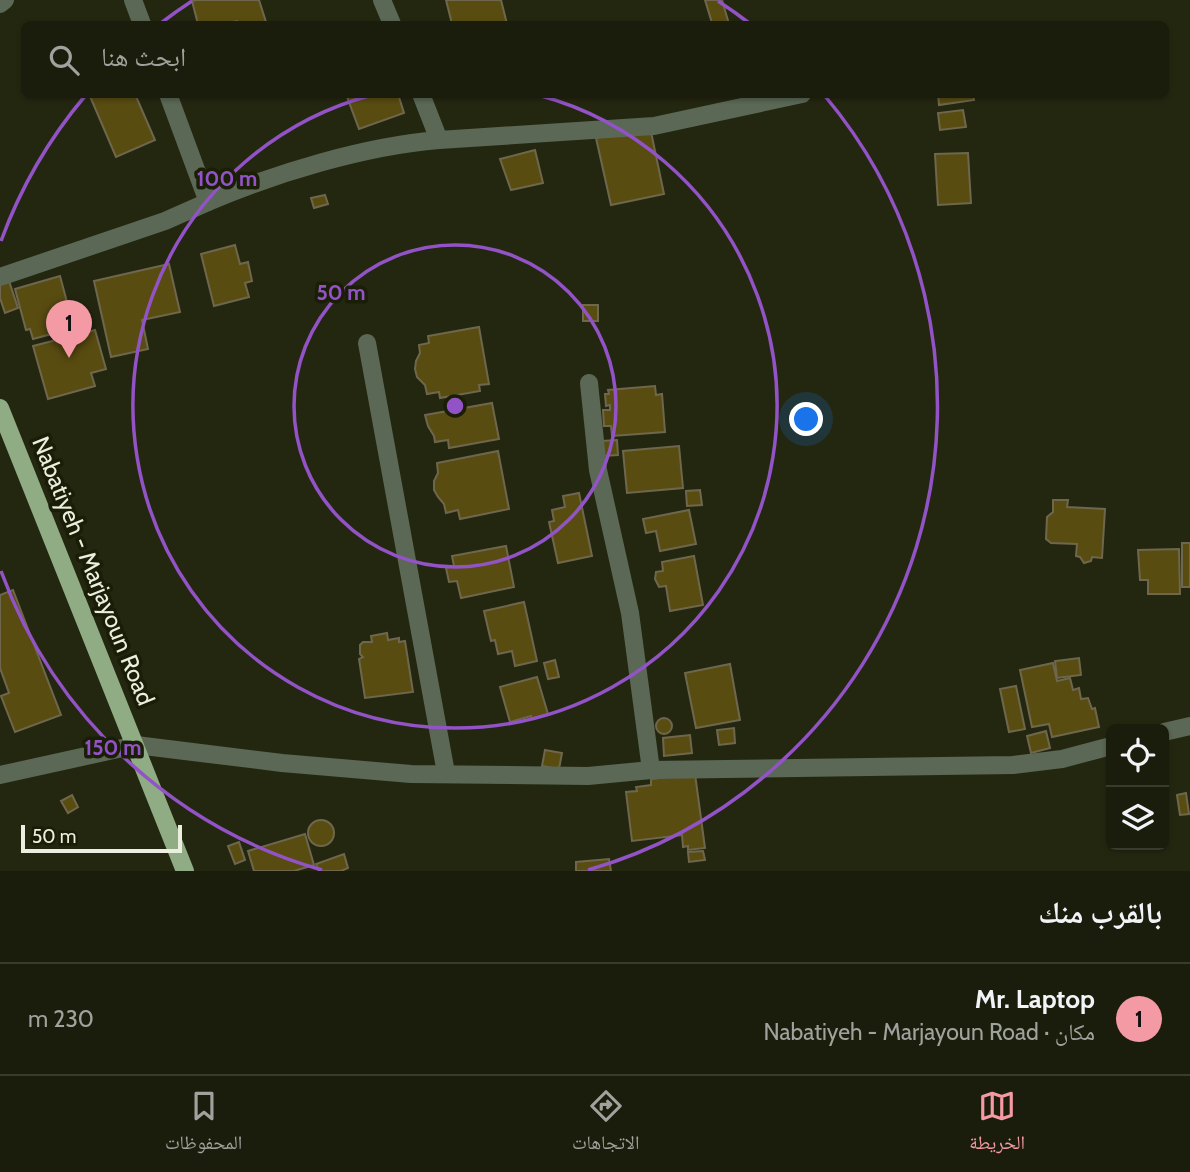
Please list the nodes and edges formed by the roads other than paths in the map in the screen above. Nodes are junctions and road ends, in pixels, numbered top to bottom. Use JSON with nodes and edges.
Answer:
{"nodes":[{"id":1,"x":5,"y":0,"type":"edge"},
{"id":2,"x":133,"y":0,"type":"edge"},
{"id":3,"x":382,"y":0,"type":"edge"},
{"id":4,"x":0,"y":5,"type":"edge"},
{"id":5,"x":141,"y":21,"type":"edge"},
{"id":6,"x":391,"y":21,"type":"edge"},
{"id":7,"x":169,"y":98,"type":"edge"},
{"id":8,"x":423,"y":98,"type":"edge"},
{"id":9,"x":784,"y":98,"type":"edge"},
{"id":10,"x":439,"y":140,"type":"junction"},
{"id":11,"x":208,"y":202,"type":"junction"},
{"id":12,"x":0,"y":277,"type":"edge"},
{"id":13,"x":367,"y":342,"type":"dead end"},
{"id":14,"x":589,"y":383,"type":"dead end"},
{"id":15,"x":0,"y":408,"type":"edge"},
{"id":16,"x":1190,"y":726,"type":"edge"},
{"id":17,"x":1169,"y":731,"type":"edge"},
{"id":18,"x":136,"y":745,"type":"junction"},
{"id":19,"x":1106,"y":747,"type":"edge"},
{"id":20,"x":651,"y":770,"type":"junction"},
{"id":21,"x":446,"y":773,"type":"junction"},
{"id":22,"x":0,"y":775,"type":"edge"},
{"id":23,"x":185,"y":871,"type":"edge"}],
"edges":[{"from":1,"to":4,"type":"street"},
{"from":2,"to":5,"type":"street"},
{"from":3,"to":6,"type":"street"},
{"from":7,"to":11,"type":"street"},
{"from":8,"to":10,"type":"street"},
{"from":9,"to":10,"type":"street"},
{"from":10,"to":11,"type":"street"},
{"from":11,"to":12,"type":"street"},
{"from":13,"to":21,"type":"street"},
{"from":14,"to":20,"type":"street"},
{"from":15,"to":18,"type":"main road","name":"Nabatiyeh - Marjayoun Road"},
{"from":16,"to":17,"type":"street"},
{"from":18,"to":21,"type":"street"},
{"from":18,"to":22,"type":"street"},
{"from":18,"to":23,"type":"main road","name":"Nabatiyeh - Marjayoun Road"},
{"from":19,"to":20,"type":"street"},
{"from":20,"to":21,"type":"street"}]}
